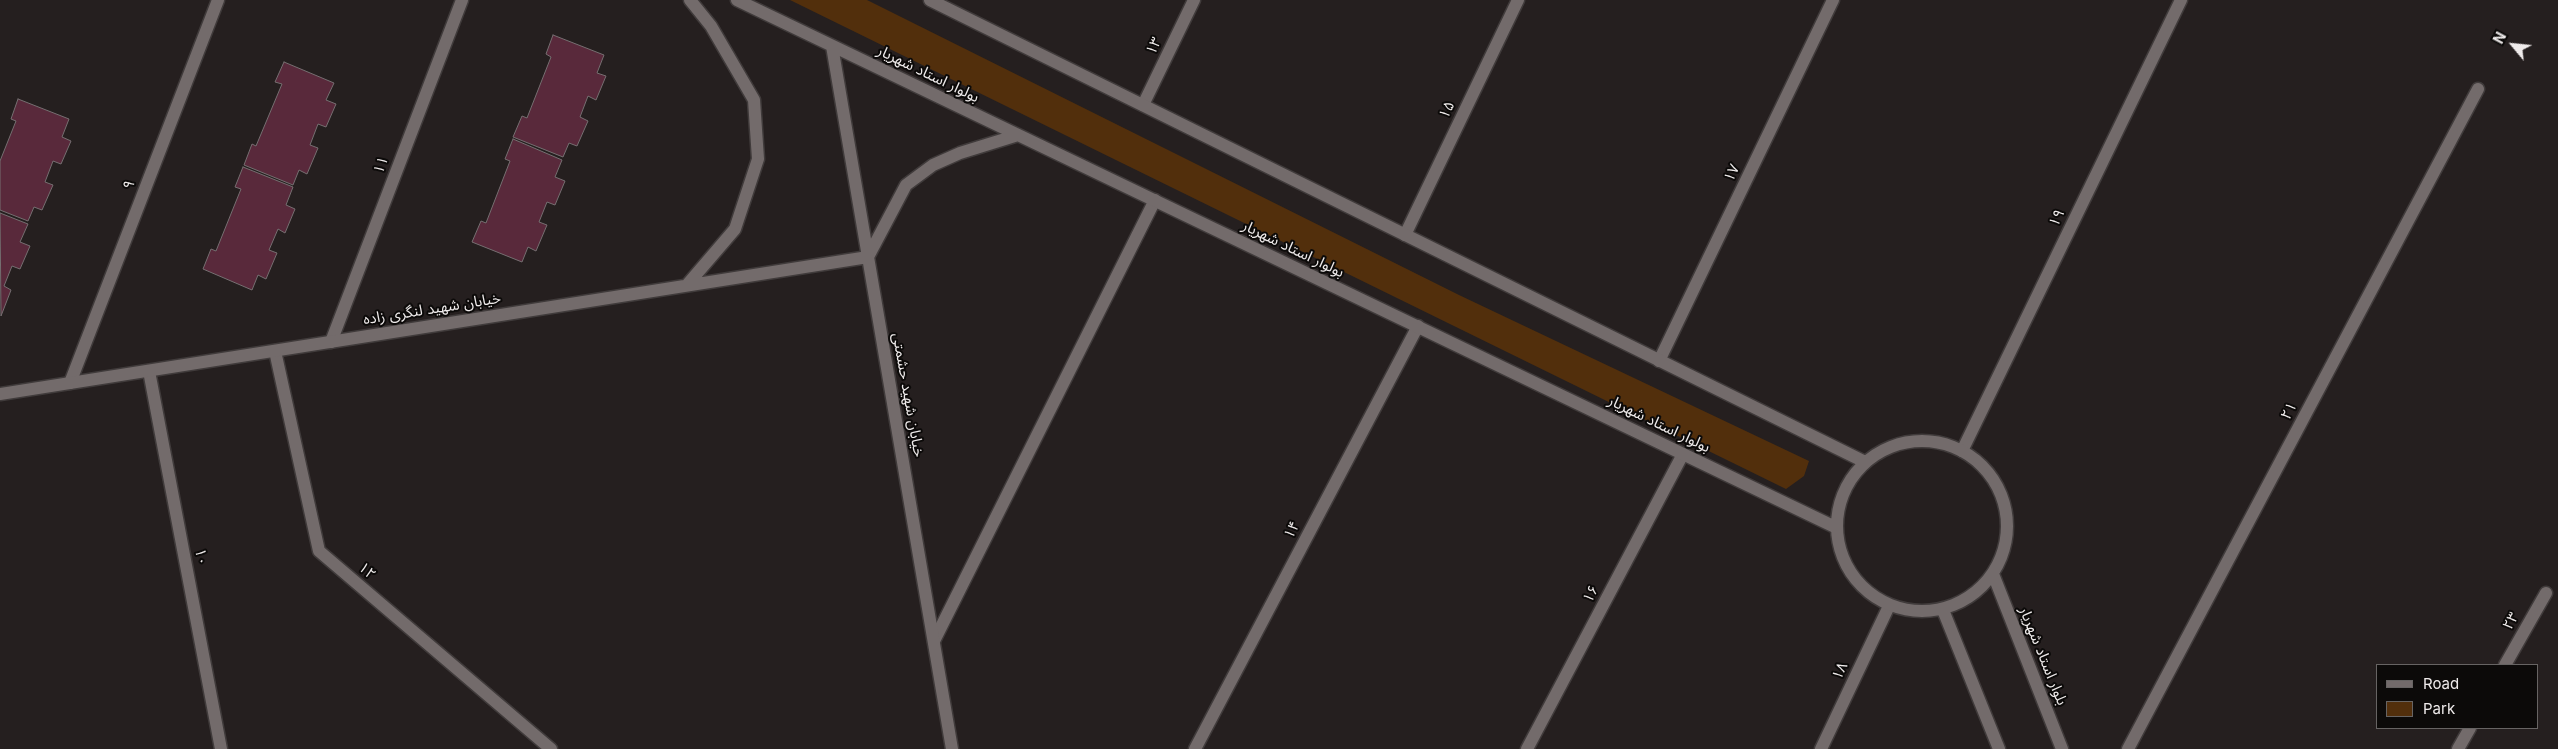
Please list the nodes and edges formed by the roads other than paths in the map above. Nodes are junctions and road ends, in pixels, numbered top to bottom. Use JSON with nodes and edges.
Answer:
{"nodes":[{"id":1,"x":218,"y":0,"type":"edge"},
{"id":2,"x":462,"y":0,"type":"edge"},
{"id":3,"x":690,"y":0,"type":"edge"},
{"id":4,"x":738,"y":0,"type":"edge"},
{"id":5,"x":930,"y":0,"type":"edge"},
{"id":6,"x":1194,"y":0,"type":"edge"},
{"id":7,"x":1518,"y":0,"type":"edge"},
{"id":8,"x":1833,"y":0,"type":"edge"},
{"id":9,"x":2181,"y":0,"type":"edge"},
{"id":10,"x":832,"y":46,"type":"junction"},
{"id":11,"x":2478,"y":89,"type":"dead end"},
{"id":12,"x":1143,"y":105,"type":"junction"},
{"id":13,"x":1018,"y":135,"type":"junction"},
{"id":14,"x":1155,"y":200,"type":"junction"},
{"id":15,"x":1405,"y":235,"type":"junction"},
{"id":16,"x":868,"y":257,"type":"junction"},
{"id":17,"x":687,"y":286,"type":"junction"},
{"id":18,"x":1418,"y":326,"type":"junction"},
{"id":19,"x":331,"y":342,"type":"junction"},
{"id":20,"x":275,"y":351,"type":"junction"},
{"id":21,"x":1659,"y":361,"type":"junction"},
{"id":22,"x":149,"y":371,"type":"junction"},
{"id":23,"x":70,"y":383,"type":"junction"},
{"id":24,"x":0,"y":394,"type":"edge"},
{"id":25,"x":1962,"y":451,"type":"junction"},
{"id":26,"x":1684,"y":454,"type":"junction"},
{"id":27,"x":1865,"y":462,"type":"junction"},
{"id":28,"x":1835,"y":527,"type":"junction"},
{"id":29,"x":1993,"y":574,"type":"junction"},
{"id":30,"x":2546,"y":593,"type":"dead end"},
{"id":31,"x":1889,"y":606,"type":"junction"},
{"id":32,"x":1943,"y":610,"type":"junction"},
{"id":33,"x":934,"y":642,"type":"junction"},
{"id":34,"x":2506,"y":664,"type":"edge"},
{"id":35,"x":2469,"y":729,"type":"edge"},
{"id":36,"x":221,"y":749,"type":"edge"},
{"id":37,"x":551,"y":749,"type":"edge"},
{"id":38,"x":952,"y":749,"type":"edge"},
{"id":39,"x":1194,"y":749,"type":"edge"},
{"id":40,"x":1527,"y":749,"type":"edge"},
{"id":41,"x":1821,"y":749,"type":"edge"},
{"id":42,"x":1999,"y":749,"type":"edge"},
{"id":43,"x":2062,"y":749,"type":"edge"},
{"id":44,"x":2128,"y":749,"type":"edge"},
{"id":45,"x":2458,"y":749,"type":"edge"}],
"edges":[{"from":1,"to":23,"type":"street","name":"۹"},
{"from":2,"to":19,"type":"street","name":"۱۱"},
{"from":3,"to":17,"type":"street"},
{"from":4,"to":10,"type":"street","name":"بولوار استاد شهریار"},
{"from":5,"to":12,"type":"street"},
{"from":6,"to":12,"type":"street","name":"۱۳"},
{"from":7,"to":15,"type":"street","name":"۱۵"},
{"from":8,"to":21,"type":"street","name":"۱۷"},
{"from":9,"to":25,"type":"street","name":"۱۹"},
{"from":10,"to":13,"type":"street","name":"بولوار استاد شهریار"},
{"from":10,"to":16,"type":"street","name":"خیابان شهید حشمتی"},
{"from":11,"to":44,"type":"street","name":"۲۱"},
{"from":12,"to":15,"type":"street"},
{"from":13,"to":14,"type":"street","name":"بولوار استاد شهریار"},
{"from":13,"to":16,"type":"street"},
{"from":14,"to":18,"type":"street","name":"بولوار استاد شهریار"},
{"from":14,"to":33,"type":"street"},
{"from":15,"to":21,"type":"street"},
{"from":16,"to":17,"type":"street","name":"خیابان شهید لنگری زاده"},
{"from":16,"to":33,"type":"street","name":"خیابان شهید حشمتی"},
{"from":17,"to":19,"type":"street","name":"خیابان شهید لنگری زاده"},
{"from":18,"to":26,"type":"street","name":"بولوار استاد شهریار"},
{"from":18,"to":39,"type":"street","name":"۱۴"},
{"from":19,"to":20,"type":"street","name":"خیابان شهید لنگری زاده"},
{"from":20,"to":22,"type":"street","name":"خیابان شهید لنگری زاده"},
{"from":20,"to":37,"type":"street","name":"۱۲"},
{"from":21,"to":27,"type":"street"},
{"from":22,"to":23,"type":"street","name":"خیابان شهید لنگری زاده"},
{"from":22,"to":36,"type":"street","name":"۱۰"},
{"from":23,"to":24,"type":"street","name":"خیابان شهید لنگری زاده"},
{"from":25,"to":27,"type":"street"},
{"from":25,"to":29,"type":"street"},
{"from":26,"to":28,"type":"street","name":"بولوار استاد شهریار"},
{"from":26,"to":40,"type":"street","name":"۱۶"},
{"from":27,"to":28,"type":"street"},
{"from":28,"to":31,"type":"street"},
{"from":29,"to":32,"type":"street"},
{"from":29,"to":43,"type":"street","name":"بلوار استاد شهریار"},
{"from":30,"to":34,"type":"street","name":"۲۳"},
{"from":31,"to":32,"type":"street"},
{"from":31,"to":41,"type":"street","name":"۱۸"},
{"from":32,"to":42,"type":"street"},
{"from":33,"to":38,"type":"street","name":"خیابان شهید حشمتی"},
{"from":35,"to":45,"type":"street"}]}
